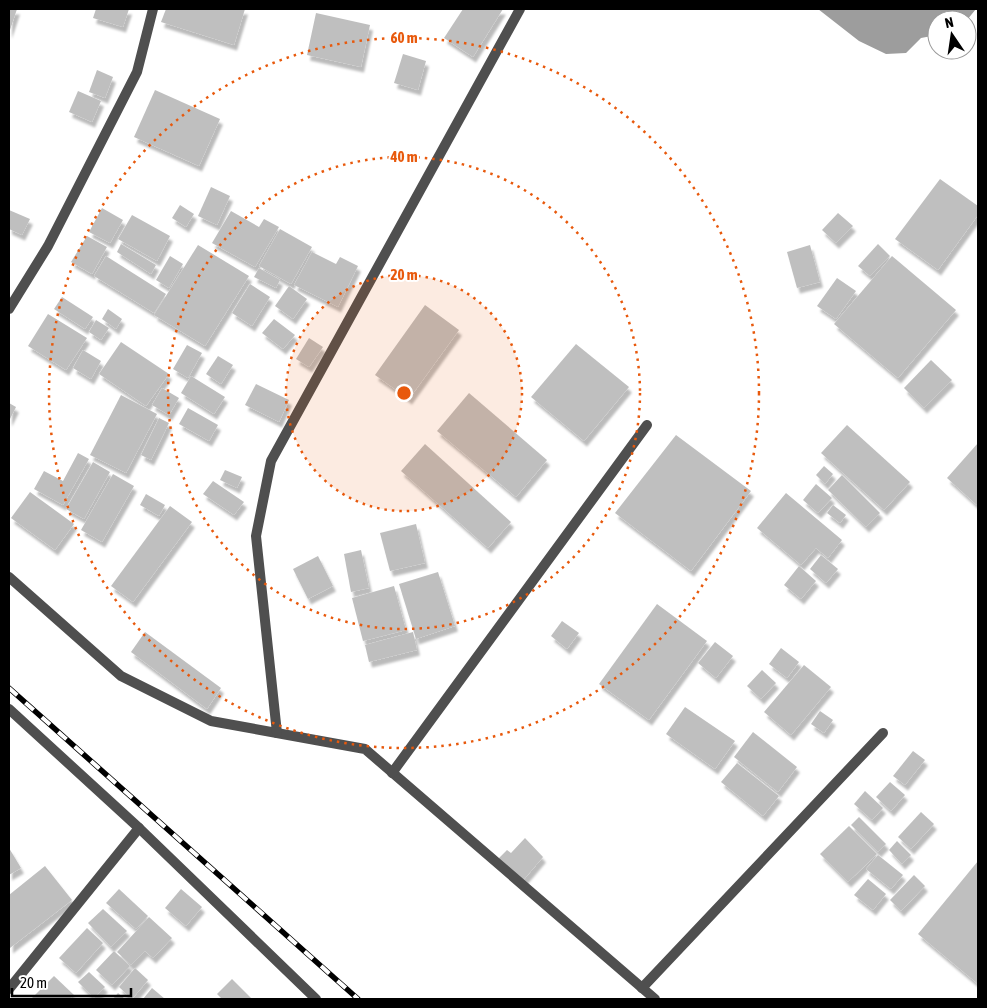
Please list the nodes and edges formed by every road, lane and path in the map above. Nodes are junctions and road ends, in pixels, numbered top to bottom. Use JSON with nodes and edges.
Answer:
{"nodes":[{"id":1,"x":153,"y":9,"type":"edge"},
{"id":2,"x":520,"y":9,"type":"edge"},
{"id":3,"x":9,"y":309,"type":"edge"},
{"id":4,"x":647,"y":425,"type":"dead end"},
{"id":5,"x":9,"y":577,"type":"edge"},
{"id":6,"x":9,"y":709,"type":"edge"},
{"id":7,"x":883,"y":732,"type":"dead end"},
{"id":8,"x":278,"y":733,"type":"junction"},
{"id":9,"x":392,"y":772,"type":"junction"},
{"id":10,"x":139,"y":828,"type":"junction"},
{"id":11,"x":642,"y":988,"type":"junction"},
{"id":12,"x":9,"y":989,"type":"edge"},
{"id":13,"x":316,"y":999,"type":"edge"},
{"id":14,"x":655,"y":999,"type":"edge"}],
"edges":[{"from":1,"to":3,"type":"street"},
{"from":2,"to":8,"type":"street"},
{"from":4,"to":9,"type":"street"},
{"from":5,"to":8,"type":"street"},
{"from":6,"to":10,"type":"street"},
{"from":7,"to":11,"type":"street"},
{"from":8,"to":9,"type":"street"},
{"from":9,"to":11,"type":"street"},
{"from":10,"to":12,"type":"street"},
{"from":10,"to":13,"type":"street"},
{"from":11,"to":14,"type":"street"}]}
